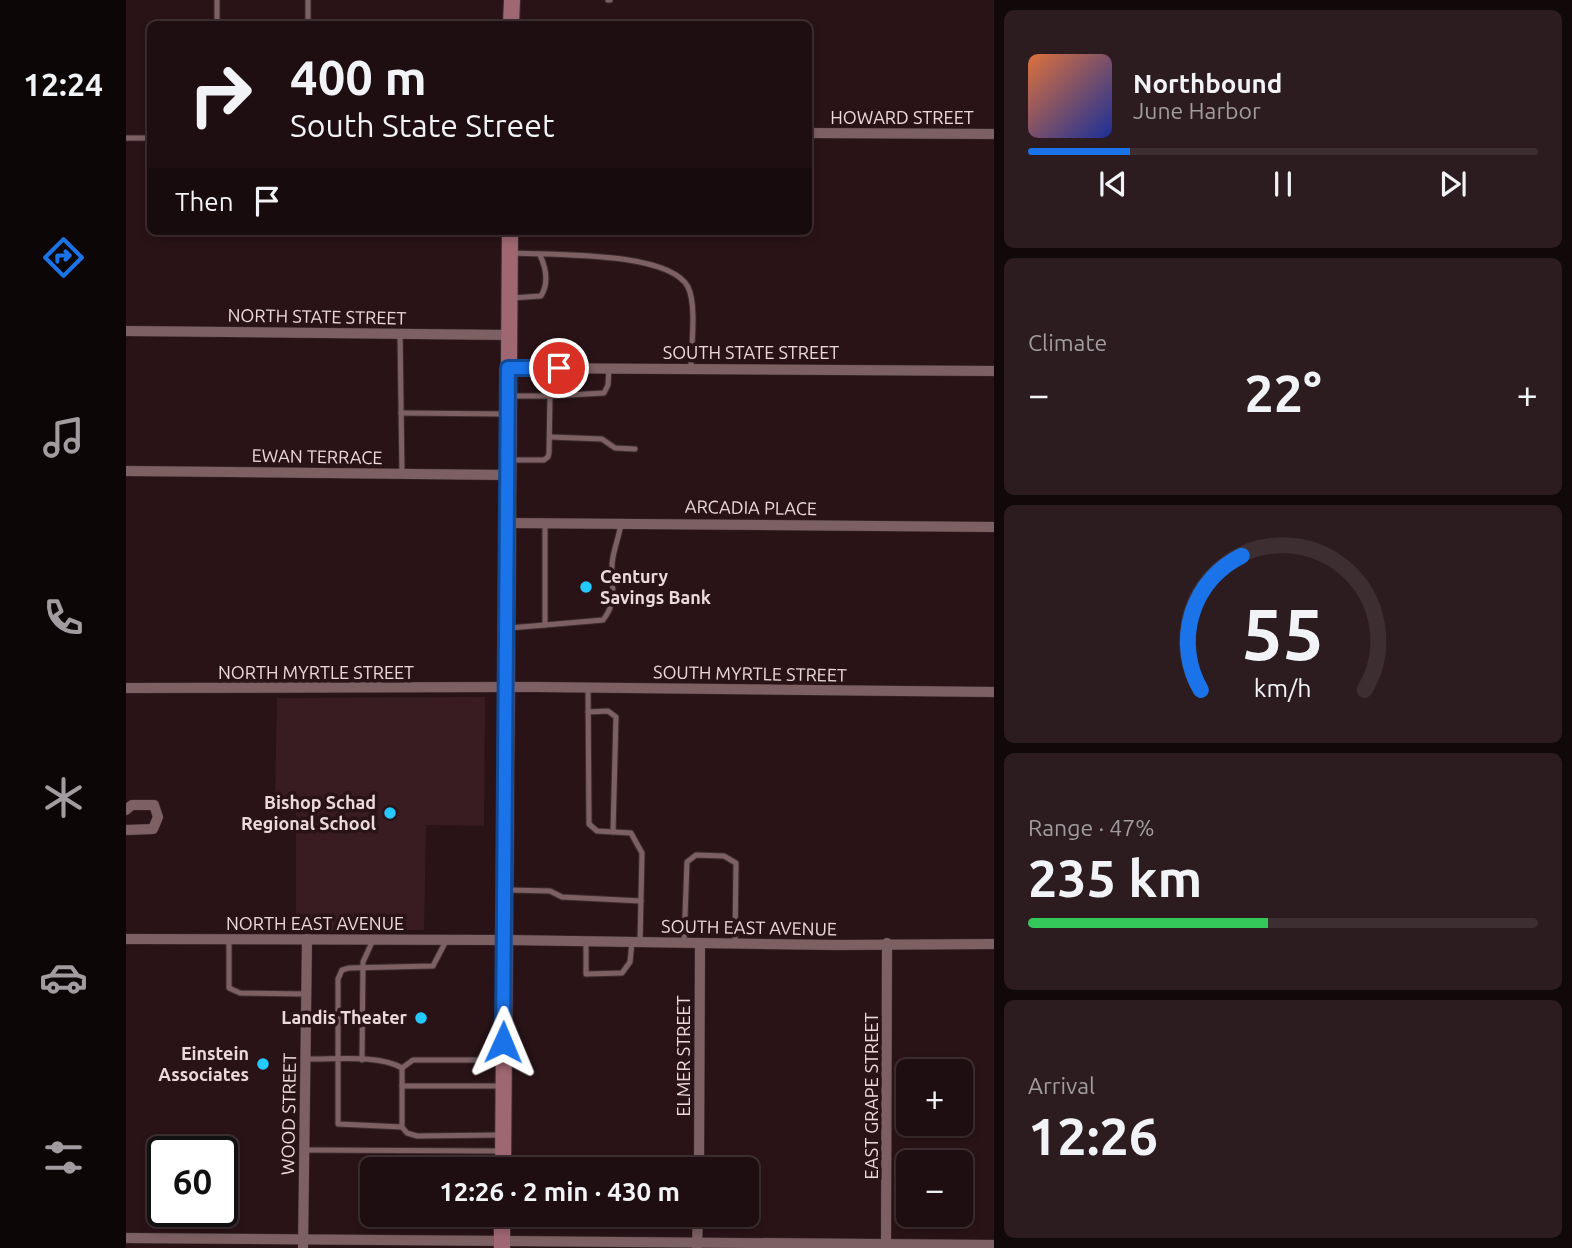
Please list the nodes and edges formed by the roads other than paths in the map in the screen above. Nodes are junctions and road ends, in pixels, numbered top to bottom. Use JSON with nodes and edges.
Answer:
{"nodes":[{"id":1,"x":217,"y":0,"type":"edge"},
{"id":2,"x":308,"y":0,"type":"edge"},
{"id":3,"x":512,"y":0,"type":"edge"},
{"id":4,"x":217,"y":21,"type":"edge"},
{"id":5,"x":308,"y":21,"type":"edge"},
{"id":6,"x":511,"y":21,"type":"edge"},
{"id":7,"x":812,"y":133,"type":"edge"},
{"id":8,"x":994,"y":134,"type":"edge"},
{"id":9,"x":126,"y":138,"type":"edge"},
{"id":10,"x":147,"y":138,"type":"edge"},
{"id":11,"x":510,"y":235,"type":"edge"},
{"id":12,"x":509,"y":253,"type":"junction"},
{"id":13,"x":540,"y":254,"type":"junction"},
{"id":14,"x":509,"y":298,"type":"junction"},
{"id":15,"x":126,"y":331,"type":"edge"},
{"id":16,"x":400,"y":334,"type":"junction"},
{"id":17,"x":509,"y":335,"type":"junction"},
{"id":18,"x":508,"y":368,"type":"junction"},
{"id":19,"x":609,"y":368,"type":"junction"},
{"id":20,"x":691,"y":368,"type":"junction"},
{"id":21,"x":994,"y":371,"type":"edge"},
{"id":22,"x":508,"y":396,"type":"junction"},
{"id":23,"x":550,"y":396,"type":"junction"},
{"id":24,"x":401,"y":413,"type":"junction"},
{"id":25,"x":508,"y":414,"type":"junction"},
{"id":26,"x":550,"y":437,"type":"junction"},
{"id":27,"x":635,"y":449,"type":"dead end"},
{"id":28,"x":507,"y":468,"type":"junction"},
{"id":29,"x":126,"y":471,"type":"edge"},
{"id":30,"x":402,"y":474,"type":"junction"},
{"id":31,"x":507,"y":523,"type":"junction"},
{"id":32,"x":545,"y":523,"type":"junction"},
{"id":33,"x":621,"y":523,"type":"junction"},
{"id":34,"x":994,"y":527,"type":"edge"},
{"id":35,"x":545,"y":625,"type":"junction"},
{"id":36,"x":506,"y":628,"type":"junction"},
{"id":37,"x":126,"y":688,"type":"edge"},
{"id":38,"x":506,"y":688,"type":"junction"},
{"id":39,"x":588,"y":688,"type":"junction"},
{"id":40,"x":994,"y":692,"type":"edge"},
{"id":41,"x":588,"y":712,"type":"junction"},
{"id":42,"x":126,"y":810,"type":"edge"},
{"id":43,"x":126,"y":830,"type":"edge"},
{"id":44,"x":613,"y":832,"type":"junction"},
{"id":45,"x":504,"y":890,"type":"junction"},
{"id":46,"x":641,"y":901,"type":"junction"},
{"id":47,"x":126,"y":939,"type":"edge"},
{"id":48,"x":229,"y":939,"type":"junction"},
{"id":49,"x":307,"y":939,"type":"junction"},
{"id":50,"x":373,"y":940,"type":"junction"},
{"id":51,"x":446,"y":940,"type":"junction"},
{"id":52,"x":503,"y":940,"type":"junction"},
{"id":53,"x":586,"y":942,"type":"junction"},
{"id":54,"x":636,"y":942,"type":"junction"},
{"id":55,"x":684,"y":943,"type":"junction"},
{"id":56,"x":700,"y":943,"type":"junction"},
{"id":57,"x":736,"y":943,"type":"junction"},
{"id":58,"x":887,"y":943,"type":"junction"},
{"id":59,"x":994,"y":944,"type":"edge"},
{"id":60,"x":364,"y":968,"type":"junction"},
{"id":61,"x":306,"y":994,"type":"junction"},
{"id":62,"x":306,"y":1059,"type":"junction"},
{"id":63,"x":339,"y":1060,"type":"junction"},
{"id":64,"x":362,"y":1060,"type":"junction"},
{"id":65,"x":502,"y":1060,"type":"junction"},
{"id":66,"x":402,"y":1068,"type":"junction"},
{"id":67,"x":402,"y":1086,"type":"junction"},
{"id":68,"x":502,"y":1086,"type":"junction"},
{"id":69,"x":402,"y":1127,"type":"junction"},
{"id":70,"x":503,"y":1143,"type":"junction"},
{"id":71,"x":304,"y":1150,"type":"junction"},
{"id":72,"x":503,"y":1157,"type":"edge"},
{"id":73,"x":699,"y":1157,"type":"edge"},
{"id":74,"x":698,"y":1227,"type":"edge"},
{"id":75,"x":126,"y":1238,"type":"edge"},
{"id":76,"x":303,"y":1243,"type":"edge"},
{"id":77,"x":502,"y":1244,"type":"edge"},
{"id":78,"x":697,"y":1245,"type":"edge"},
{"id":79,"x":994,"y":1245,"type":"edge"},
{"id":80,"x":886,"y":1246,"type":"edge"}],
"edges":[{"from":1,"to":4,"type":"lane"},
{"from":2,"to":5,"type":"lane"},
{"from":3,"to":6,"type":"main road"},
{"from":7,"to":8,"type":"street","name":"HOWARD STREET"},
{"from":9,"to":10,"type":"lane"},
{"from":11,"to":12,"type":"main road"},
{"from":12,"to":13,"type":"lane"},
{"from":12,"to":14,"type":"main road"},
{"from":13,"to":14,"type":"lane"},
{"from":13,"to":20,"type":"lane"},
{"from":14,"to":17,"type":"main road"},
{"from":15,"to":16,"type":"street","name":"NORTH STATE STREET"},
{"from":16,"to":17,"type":"street","name":"NORTH STATE STREET"},
{"from":16,"to":24,"type":"lane"},
{"from":17,"to":18,"type":"main road"},
{"from":18,"to":19,"type":"street","name":"SOUTH STATE STREET"},
{"from":18,"to":22,"type":"main road"},
{"from":19,"to":20,"type":"street","name":"SOUTH STATE STREET"},
{"from":19,"to":23,"type":"lane"},
{"from":20,"to":21,"type":"street","name":"SOUTH STATE STREET"},
{"from":22,"to":23,"type":"lane"},
{"from":22,"to":25,"type":"main road"},
{"from":23,"to":26,"type":"lane"},
{"from":24,"to":25,"type":"lane"},
{"from":24,"to":30,"type":"lane"},
{"from":25,"to":28,"type":"main road"},
{"from":26,"to":27,"type":"lane"},
{"from":26,"to":28,"type":"lane"},
{"from":28,"to":30,"type":"street","name":"EWAN TERRACE"},
{"from":28,"to":31,"type":"main road"},
{"from":29,"to":30,"type":"street","name":"EWAN TERRACE"},
{"from":31,"to":32,"type":"street","name":"ARCADIA PLACE"},
{"from":31,"to":36,"type":"main road"},
{"from":32,"to":33,"type":"street","name":"ARCADIA PLACE"},
{"from":32,"to":35,"type":"lane"},
{"from":33,"to":34,"type":"street","name":"ARCADIA PLACE"},
{"from":33,"to":35,"type":"lane"},
{"from":35,"to":36,"type":"lane"},
{"from":36,"to":38,"type":"main road"},
{"from":37,"to":38,"type":"street","name":"NORTH MYRTLE STREET"},
{"from":38,"to":39,"type":"street","name":"SOUTH MYRTLE STREET"},
{"from":38,"to":45,"type":"main road"},
{"from":39,"to":40,"type":"street","name":"SOUTH MYRTLE STREET"},
{"from":39,"to":41,"type":"lane"},
{"from":41,"to":44,"type":"lane"},
{"from":41,"to":44,"type":"lane"},
{"from":42,"to":43,"type":"street"},
{"from":44,"to":46,"type":"lane"},
{"from":45,"to":46,"type":"lane"},
{"from":45,"to":52,"type":"main road"},
{"from":46,"to":54,"type":"lane"},
{"from":47,"to":48,"type":"street","name":"NORTH EAST AVENUE"},
{"from":48,"to":49,"type":"street","name":"NORTH EAST AVENUE"},
{"from":48,"to":61,"type":"lane"},
{"from":49,"to":50,"type":"street","name":"NORTH EAST AVENUE"},
{"from":49,"to":61,"type":"street","name":"WOOD STREET"},
{"from":50,"to":51,"type":"street","name":"NORTH EAST AVENUE"},
{"from":50,"to":60,"type":"lane"},
{"from":51,"to":52,"type":"street","name":"NORTH EAST AVENUE"},
{"from":51,"to":60,"type":"lane"},
{"from":52,"to":53,"type":"street","name":"SOUTH EAST AVENUE"},
{"from":52,"to":65,"type":"main road"},
{"from":53,"to":54,"type":"street","name":"SOUTH EAST AVENUE"},
{"from":53,"to":54,"type":"lane"},
{"from":54,"to":55,"type":"street","name":"SOUTH EAST AVENUE"},
{"from":55,"to":56,"type":"street","name":"SOUTH EAST AVENUE"},
{"from":55,"to":57,"type":"lane"},
{"from":56,"to":57,"type":"street","name":"SOUTH EAST AVENUE"},
{"from":56,"to":73,"type":"street","name":"ELMER STREET"},
{"from":57,"to":58,"type":"street","name":"SOUTH EAST AVENUE"},
{"from":58,"to":59,"type":"street","name":"SOUTH EAST AVENUE"},
{"from":58,"to":80,"type":"street","name":"EAST GRAPE STREET"},
{"from":60,"to":63,"type":"lane"},
{"from":60,"to":64,"type":"lane"},
{"from":61,"to":62,"type":"street","name":"WOOD STREET"},
{"from":62,"to":63,"type":"lane"},
{"from":62,"to":71,"type":"street","name":"WOOD STREET"},
{"from":63,"to":64,"type":"lane"},
{"from":63,"to":69,"type":"lane"},
{"from":64,"to":66,"type":"lane"},
{"from":65,"to":66,"type":"lane"},
{"from":65,"to":68,"type":"main road"},
{"from":66,"to":67,"type":"lane"},
{"from":67,"to":68,"type":"lane"},
{"from":67,"to":69,"type":"lane"},
{"from":68,"to":70,"type":"main road"},
{"from":69,"to":70,"type":"lane"},
{"from":70,"to":71,"type":"lane"},
{"from":70,"to":72,"type":"main road"},
{"from":71,"to":76,"type":"street","name":"WOOD STREET"},
{"from":74,"to":78,"type":"street"},
{"from":75,"to":76,"type":"street"},
{"from":76,"to":77,"type":"street"},
{"from":77,"to":78,"type":"street"},
{"from":78,"to":80,"type":"street"},
{"from":79,"to":80,"type":"street"}]}
